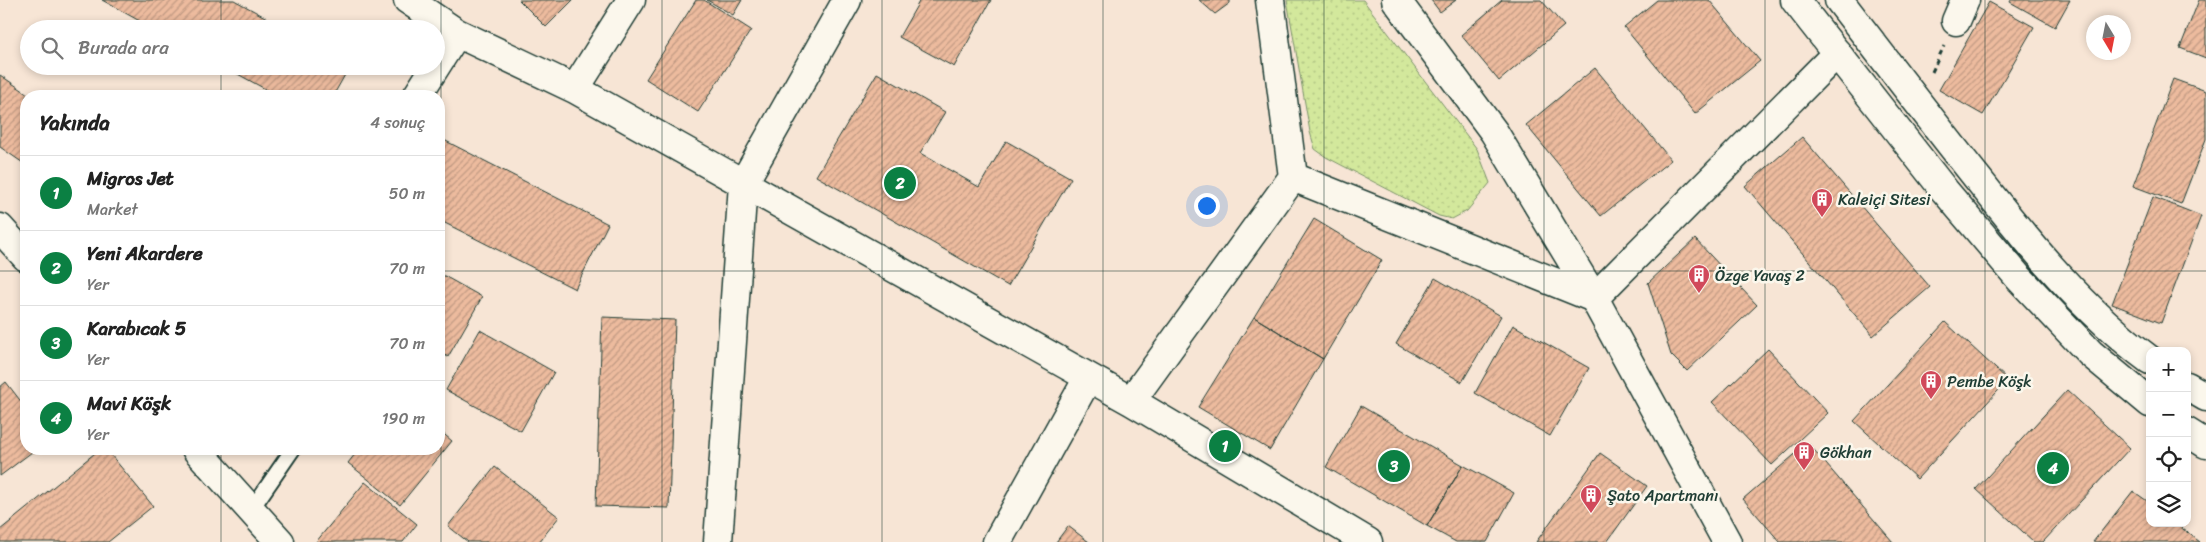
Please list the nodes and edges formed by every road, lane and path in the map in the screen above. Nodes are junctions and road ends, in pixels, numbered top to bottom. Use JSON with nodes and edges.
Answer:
{"nodes":[{"id":1,"x":408,"y":0,"type":"edge"},
{"id":2,"x":631,"y":0,"type":"edge"},
{"id":3,"x":847,"y":0,"type":"edge"},
{"id":4,"x":1270,"y":0,"type":"edge"},
{"id":5,"x":1396,"y":0,"type":"edge"},
{"id":6,"x":1795,"y":0,"type":"edge"},
{"id":7,"x":1838,"y":0,"type":"edge"},
{"id":8,"x":1960,"y":10,"type":"edge"},
{"id":9,"x":438,"y":20,"type":"edge"},
{"id":10,"x":445,"y":25,"type":"edge"},
{"id":11,"x":457,"y":33,"type":"junction"},
{"id":12,"x":445,"y":52,"type":"edge"},
{"id":13,"x":1837,"y":54,"type":"junction"},
{"id":14,"x":430,"y":75,"type":"edge"},
{"id":15,"x":575,"y":89,"type":"junction"},
{"id":16,"x":421,"y":90,"type":"edge"},
{"id":17,"x":1918,"y":104,"type":"junction"},
{"id":18,"x":1293,"y":176,"type":"junction"},
{"id":19,"x":742,"y":184,"type":"junction"},
{"id":20,"x":0,"y":228,"type":"edge"},
{"id":21,"x":20,"y":250,"type":"edge"},
{"id":22,"x":1594,"y":298,"type":"junction"},
{"id":23,"x":2146,"y":357,"type":"edge"},
{"id":24,"x":1088,"y":378,"type":"junction"},
{"id":25,"x":2191,"y":388,"type":"edge"},
{"id":26,"x":2206,"y":397,"type":"edge"},
{"id":27,"x":2146,"y":400,"type":"edge"},
{"id":28,"x":1131,"y":401,"type":"junction"},
{"id":29,"x":2191,"y":435,"type":"edge"},
{"id":30,"x":2206,"y":444,"type":"edge"},
{"id":31,"x":201,"y":455,"type":"edge"},
{"id":32,"x":289,"y":455,"type":"edge"},
{"id":33,"x":251,"y":510,"type":"junction"},
{"id":34,"x":280,"y":542,"type":"edge"},
{"id":35,"x":718,"y":542,"type":"edge"},
{"id":36,"x":997,"y":542,"type":"edge"},
{"id":37,"x":1368,"y":542,"type":"edge"},
{"id":38,"x":1727,"y":542,"type":"edge"}],
"edges":[{"from":1,"to":9,"type":"street"},
{"from":2,"to":15,"type":"street"},
{"from":3,"to":19,"type":"street"},
{"from":4,"to":18,"type":"street"},
{"from":5,"to":22,"type":"street"},
{"from":6,"to":13,"type":"street"},
{"from":7,"to":17,"type":"street"},
{"from":8,"to":17,"type":"path"},
{"from":10,"to":11,"type":"street"},
{"from":11,"to":12,"type":"street"},
{"from":11,"to":15,"type":"street"},
{"from":13,"to":22,"type":"street"},
{"from":13,"to":27,"type":"street"},
{"from":14,"to":16,"type":"street"},
{"from":15,"to":19,"type":"street"},
{"from":17,"to":23,"type":"street"},
{"from":18,"to":22,"type":"street"},
{"from":18,"to":28,"type":"street"},
{"from":19,"to":24,"type":"street"},
{"from":19,"to":35,"type":"street"},
{"from":20,"to":21,"type":"street"},
{"from":22,"to":38,"type":"street"},
{"from":24,"to":28,"type":"street"},
{"from":24,"to":36,"type":"street"},
{"from":25,"to":26,"type":"street"},
{"from":28,"to":37,"type":"street"},
{"from":29,"to":30,"type":"street"},
{"from":31,"to":33,"type":"street"},
{"from":32,"to":33,"type":"lane"},
{"from":33,"to":34,"type":"street"}]}
